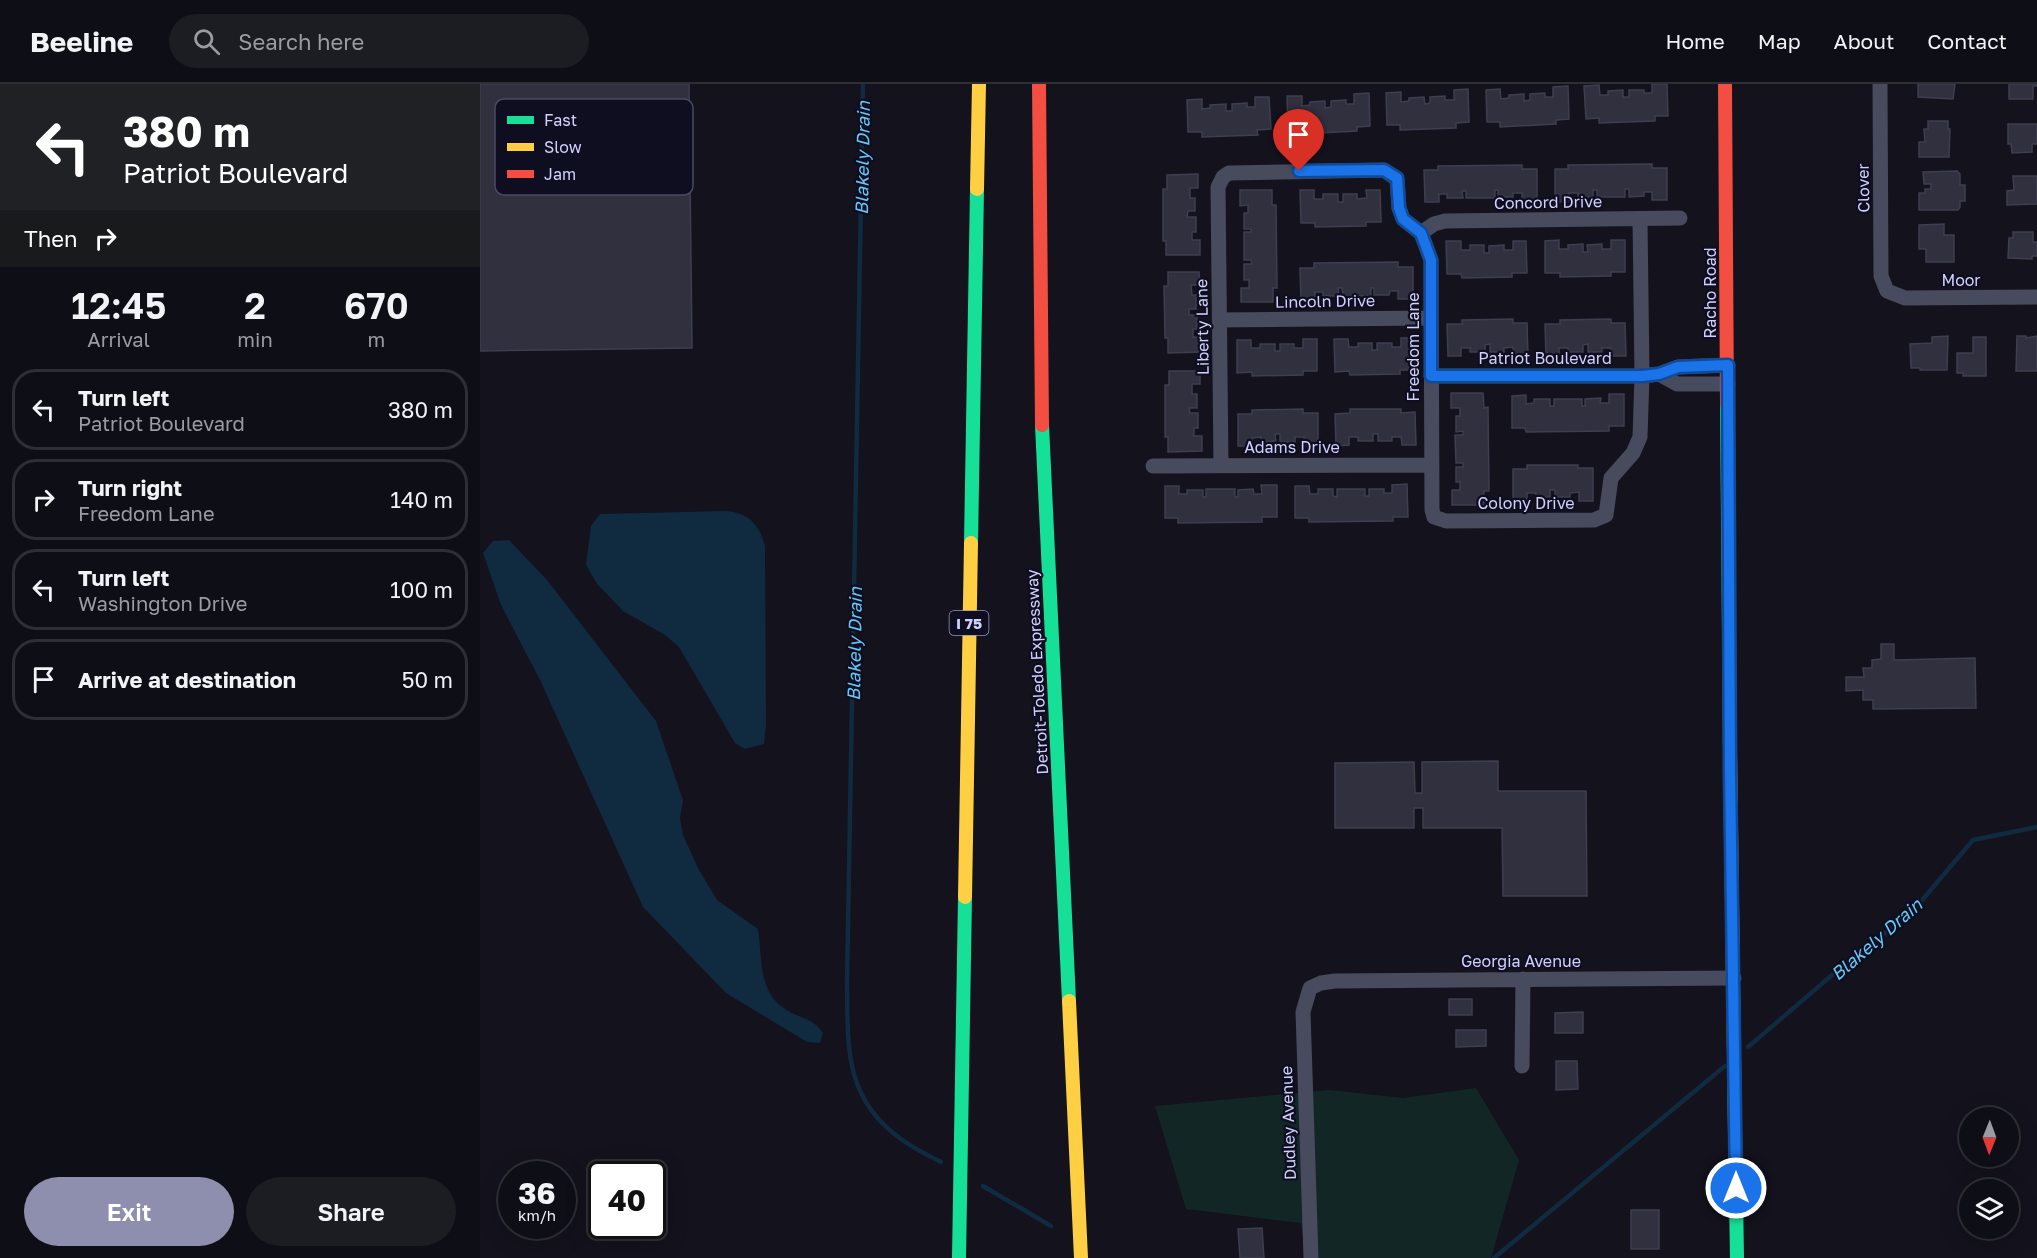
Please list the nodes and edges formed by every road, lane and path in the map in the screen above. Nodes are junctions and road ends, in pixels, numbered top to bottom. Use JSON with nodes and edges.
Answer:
{"nodes":[{"id":1,"x":979,"y":84,"type":"edge"},
{"id":2,"x":1039,"y":84,"type":"edge"},
{"id":3,"x":1725,"y":84,"type":"edge"},
{"id":4,"x":1880,"y":84,"type":"edge"},
{"id":5,"x":1218,"y":187,"type":"joint"},
{"id":6,"x":1680,"y":218,"type":"dead end"},
{"id":7,"x":1640,"y":219,"type":"junction"},
{"id":8,"x":1421,"y":233,"type":"junction"},
{"id":9,"x":1887,"y":291,"type":"joint"},
{"id":10,"x":2037,"y":297,"type":"edge"},
{"id":11,"x":1431,"y":318,"type":"junction"},
{"id":12,"x":1220,"y":320,"type":"junction"},
{"id":13,"x":1728,"y":365,"type":"junction"},
{"id":14,"x":1659,"y":374,"type":"junction"},
{"id":15,"x":1431,"y":376,"type":"junction"},
{"id":16,"x":1642,"y":376,"type":"junction"},
{"id":17,"x":1728,"y":384,"type":"junction"},
{"id":18,"x":1221,"y":465,"type":"junction"},
{"id":19,"x":1432,"y":465,"type":"junction"},
{"id":20,"x":1154,"y":466,"type":"dead end"},
{"id":21,"x":1459,"y":521,"type":"joint"},
{"id":22,"x":1734,"y":978,"type":"junction"},
{"id":23,"x":1523,"y":979,"type":"junction"},
{"id":24,"x":1310,"y":988,"type":"joint"},
{"id":25,"x":1522,"y":1066,"type":"dead end"},
{"id":26,"x":958,"y":1258,"type":"edge"},
{"id":27,"x":1081,"y":1258,"type":"edge"},
{"id":28,"x":1311,"y":1258,"type":"edge"},
{"id":29,"x":1737,"y":1258,"type":"edge"}],
"edges":[{"from":1,"to":26,"type":"main road","number":"I 75"},
{"from":2,"to":27,"type":"main road","name":"Detroit-Toledo Expressway"},
{"from":3,"to":13,"type":"main road","name":"Racho Road"},
{"from":4,"to":9,"type":"street","name":"Clover"},
{"from":5,"to":8,"type":"street","name":"Freedom Lane"},
{"from":5,"to":12,"type":"street","name":"Liberty Lane"},
{"from":6,"to":7,"type":"street","name":"Concord Drive"},
{"from":7,"to":8,"type":"street","name":"Concord Drive"},
{"from":7,"to":16,"type":"street"},
{"from":8,"to":11,"type":"street","name":"Freedom Lane"},
{"from":9,"to":10,"type":"street","name":"Moor"},
{"from":11,"to":12,"type":"street","name":"Lincoln Drive"},
{"from":11,"to":15,"type":"street","name":"Freedom Lane"},
{"from":12,"to":18,"type":"street","name":"Liberty Lane"},
{"from":13,"to":14,"type":"street","name":"Patriot Boulevard"},
{"from":13,"to":17,"type":"main road","name":"Racho Road"},
{"from":14,"to":16,"type":"street","name":"Patriot Boulevard"},
{"from":14,"to":17,"type":"street","name":"Patriot Boulevard"},
{"from":15,"to":16,"type":"street","name":"Patriot Boulevard"},
{"from":15,"to":19,"type":"street","name":"Freedom Lane"},
{"from":16,"to":21,"type":"street","name":"Colony Drive"},
{"from":17,"to":22,"type":"main road","name":"Racho Road"},
{"from":18,"to":19,"type":"street","name":"Adams Drive"},
{"from":18,"to":20,"type":"street","name":"Adams Drive"},
{"from":19,"to":21,"type":"street","name":"Freedom Lane"},
{"from":22,"to":23,"type":"street","name":"Georgia Avenue"},
{"from":22,"to":29,"type":"main road","name":"Racho Road"},
{"from":23,"to":24,"type":"street","name":"Georgia Avenue"},
{"from":23,"to":25,"type":"street"},
{"from":24,"to":28,"type":"street","name":"Dudley Avenue"}]}
